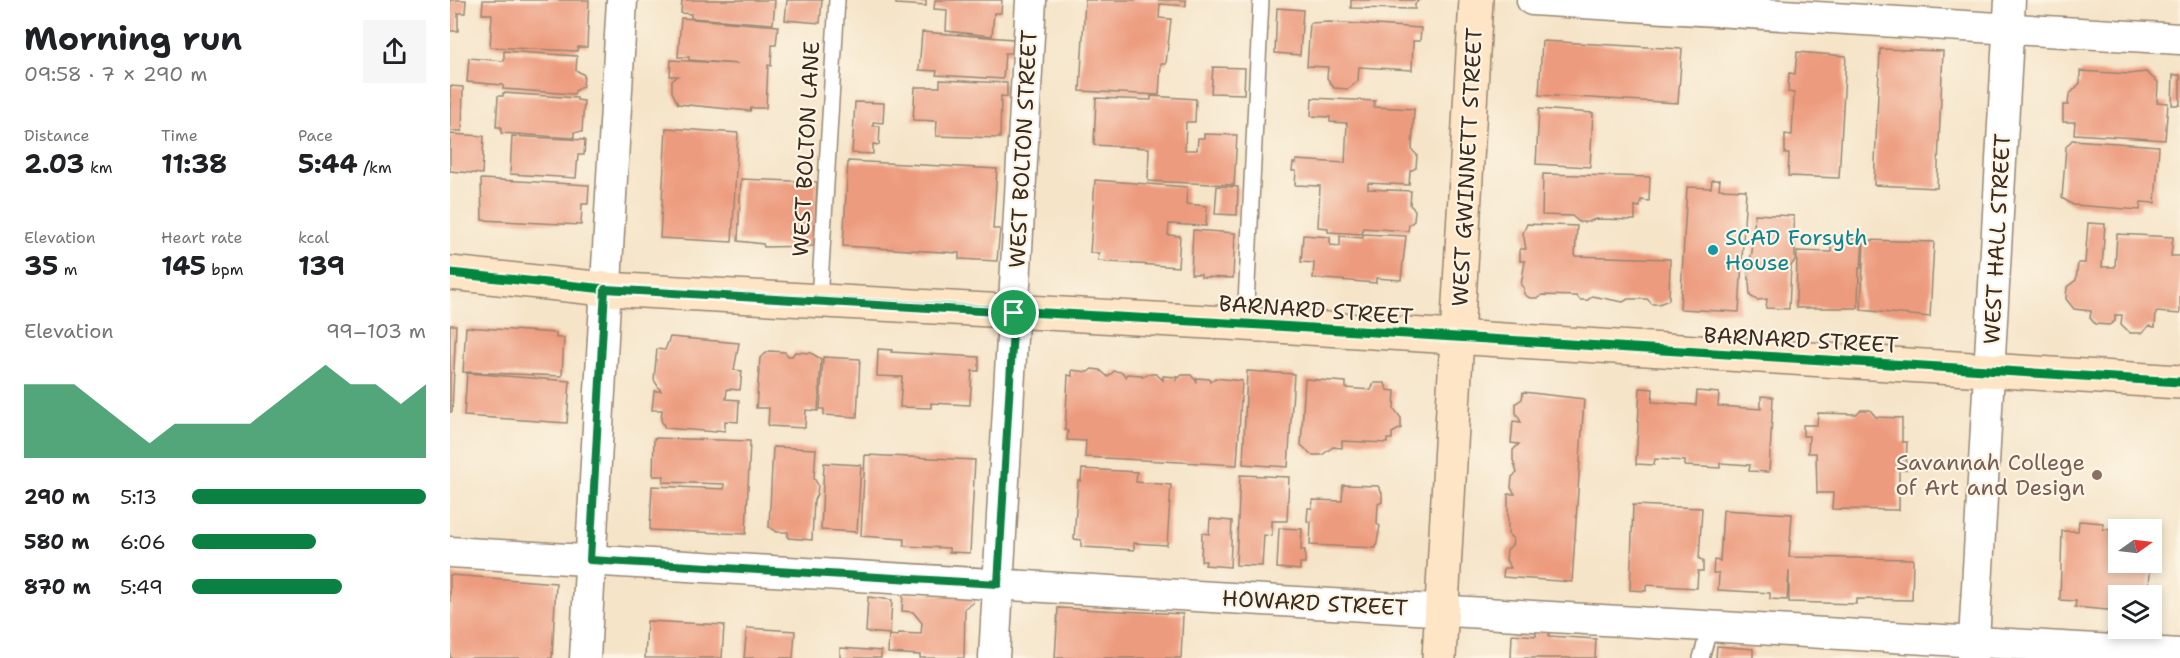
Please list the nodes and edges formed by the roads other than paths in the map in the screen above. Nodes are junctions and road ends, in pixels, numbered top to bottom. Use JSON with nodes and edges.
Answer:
{"nodes":[{"id":1,"x":622,"y":0,"type":"edge"},
{"id":2,"x":837,"y":0,"type":"edge"},
{"id":3,"x":1031,"y":0,"type":"edge"},
{"id":4,"x":1261,"y":0,"type":"edge"},
{"id":5,"x":1476,"y":0,"type":"edge"},
{"id":6,"x":1532,"y":0,"type":"edge"},
{"id":7,"x":1727,"y":6,"type":"edge"},
{"id":8,"x":2009,"y":14,"type":"edge"},
{"id":9,"x":2180,"y":39,"type":"edge"},
{"id":10,"x":450,"y":273,"type":"edge"},
{"id":11,"x":605,"y":289,"type":"junction"},
{"id":12,"x":819,"y":301,"type":"junction"},
{"id":13,"x":1014,"y":313,"type":"junction"},
{"id":14,"x":1245,"y":324,"type":"junction"},
{"id":15,"x":1457,"y":339,"type":"junction"},
{"id":16,"x":1989,"y":371,"type":"junction"},
{"id":17,"x":2180,"y":382,"type":"edge"},
{"id":18,"x":450,"y":552,"type":"edge"},
{"id":19,"x":590,"y":560,"type":"junction"},
{"id":20,"x":998,"y":584,"type":"junction"},
{"id":21,"x":1441,"y":611,"type":"junction"},
{"id":22,"x":1710,"y":627,"type":"junction"},
{"id":23,"x":1974,"y":650,"type":"edge"},
{"id":24,"x":2180,"y":654,"type":"edge"},
{"id":25,"x":585,"y":658,"type":"edge"},
{"id":26,"x":994,"y":658,"type":"edge"},
{"id":27,"x":1439,"y":658,"type":"edge"},
{"id":28,"x":1701,"y":658,"type":"edge"}],
"edges":[{"from":1,"to":11,"type":"street"},
{"from":2,"to":12,"type":"lane","name":"WEST BOLTON LANE"},
{"from":3,"to":13,"type":"street","name":"WEST BOLTON STREET"},
{"from":4,"to":14,"type":"lane"},
{"from":5,"to":15,"type":"street","name":"WEST GWINNETT STREET"},
{"from":6,"to":7,"type":"street"},
{"from":7,"to":8,"type":"street"},
{"from":8,"to":9,"type":"street"},
{"from":8,"to":16,"type":"street","name":"WEST HALL STREET"},
{"from":10,"to":11,"type":"street","name":"BARNARD STREET"},
{"from":11,"to":12,"type":"street","name":"BARNARD STREET"},
{"from":11,"to":19,"type":"street"},
{"from":12,"to":13,"type":"street","name":"BARNARD STREET"},
{"from":13,"to":14,"type":"street","name":"BARNARD STREET"},
{"from":13,"to":20,"type":"street","name":"WEST BOLTON STREET"},
{"from":14,"to":15,"type":"street","name":"BARNARD STREET"},
{"from":15,"to":16,"type":"street","name":"BARNARD STREET"},
{"from":15,"to":21,"type":"street","name":"WEST GWINNETT STREET"},
{"from":16,"to":17,"type":"street","name":"BARNARD STREET"},
{"from":16,"to":23,"type":"street","name":"WEST HALL STREET"},
{"from":18,"to":19,"type":"street","name":"HOWARD STREET"},
{"from":19,"to":20,"type":"street","name":"HOWARD STREET"},
{"from":19,"to":25,"type":"street"},
{"from":20,"to":21,"type":"street","name":"HOWARD STREET"},
{"from":20,"to":26,"type":"street","name":"WEST BOLTON STREET"},
{"from":21,"to":22,"type":"street","name":"HOWARD STREET"},
{"from":21,"to":27,"type":"street","name":"WEST GWINNETT STREET"},
{"from":22,"to":23,"type":"street","name":"HOWARD STREET"},
{"from":22,"to":28,"type":"lane"},
{"from":23,"to":24,"type":"street","name":"HOWARD STREET"}]}
